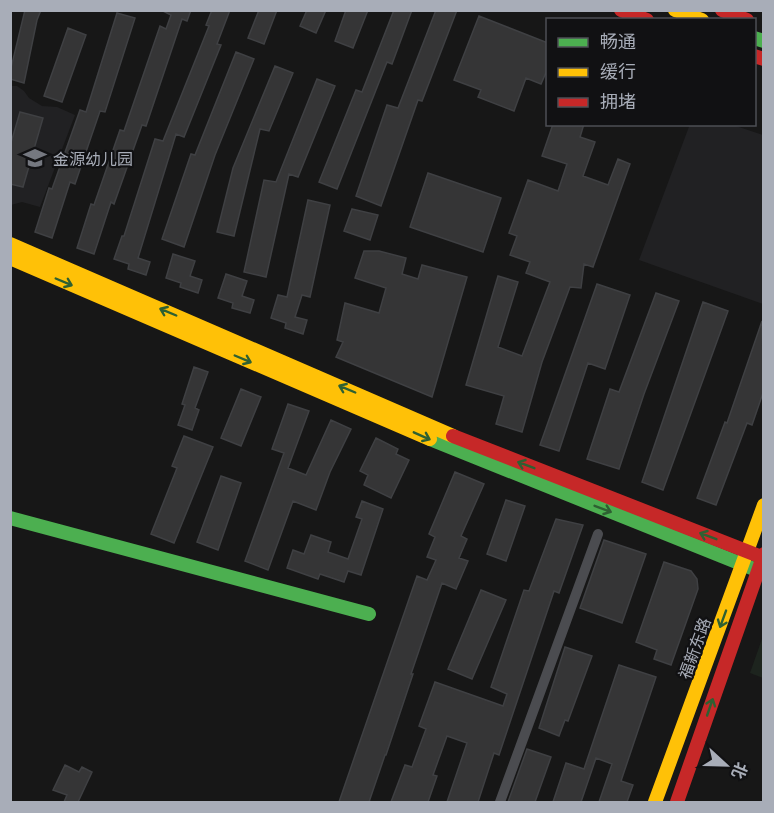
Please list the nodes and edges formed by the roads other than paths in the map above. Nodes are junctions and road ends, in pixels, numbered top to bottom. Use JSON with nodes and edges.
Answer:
{"nodes":[{"id":1,"x":621,"y":10,"type":"edge"},
{"id":2,"x":675,"y":10,"type":"edge"},
{"id":3,"x":722,"y":10,"type":"edge"},
{"id":4,"x":642,"y":18,"type":"edge"},
{"id":5,"x":697,"y":18,"type":"edge"},
{"id":6,"x":742,"y":18,"type":"edge"},
{"id":7,"x":10,"y":244,"type":"edge"},
{"id":8,"x":10,"y":258,"type":"edge"},
{"id":9,"x":764,"y":505,"type":"edge"},
{"id":10,"x":10,"y":518,"type":"edge"},
{"id":11,"x":598,"y":534,"type":"dead end"},
{"id":12,"x":745,"y":558,"type":"junction"},
{"id":13,"x":761,"y":560,"type":"edge"},
{"id":14,"x":369,"y":614,"type":"dead end"},
{"id":15,"x":500,"y":802,"type":"edge"},
{"id":16,"x":655,"y":802,"type":"edge"},
{"id":17,"x":677,"y":802,"type":"edge"}],
"edges":[{"from":1,"to":4,"type":"main road"},
{"from":2,"to":5,"type":"main road"},
{"from":3,"to":6,"type":"main road"},
{"from":12,"to":7,"type":"main road","one_way":true},
{"from":8,"to":12,"type":"main road","one_way":true},
{"from":9,"to":12,"type":"main road","name":"福新东路"},
{"from":10,"to":14,"type":"main road"},
{"from":11,"to":15,"type":"street"},
{"from":12,"to":13,"type":"main road"},
{"from":12,"to":16,"type":"main road","name":"福新东路","one_way":true},
{"from":17,"to":13,"type":"main road","name":"福新东路","one_way":true}]}
